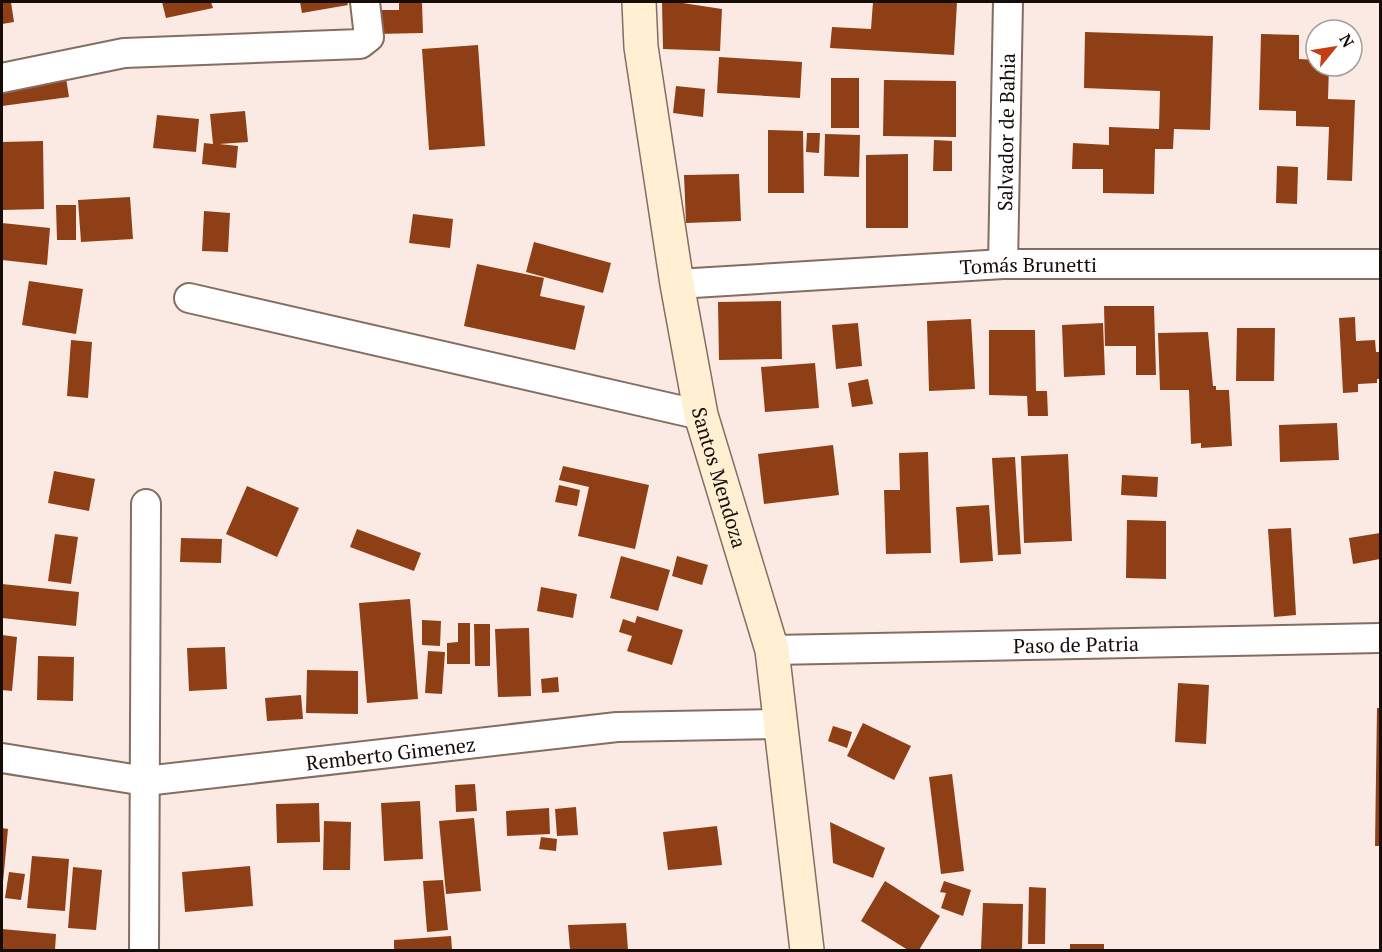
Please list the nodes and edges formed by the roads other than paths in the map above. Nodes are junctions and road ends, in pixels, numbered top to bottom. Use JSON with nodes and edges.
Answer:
{"nodes":[{"id":1,"x":365,"y":2,"type":"edge"},
{"id":2,"x":639,"y":2,"type":"edge"},
{"id":3,"x":1008,"y":2,"type":"edge"},
{"id":4,"x":2,"y":78,"type":"edge"},
{"id":5,"x":1003,"y":264,"type":"junction"},
{"id":6,"x":1380,"y":264,"type":"edge"},
{"id":7,"x":677,"y":284,"type":"junction"},
{"id":8,"x":189,"y":298,"type":"dead end"},
{"id":9,"x":700,"y":415,"type":"junction"},
{"id":10,"x":146,"y":504,"type":"dead end"},
{"id":11,"x":1380,"y":638,"type":"edge"},
{"id":12,"x":772,"y":650,"type":"junction"},
{"id":13,"x":781,"y":724,"type":"junction"},
{"id":14,"x":2,"y":758,"type":"edge"},
{"id":15,"x":144,"y":781,"type":"junction"},
{"id":16,"x":809,"y":950,"type":"edge"},
{"id":17,"x":144,"y":951,"type":"edge"}],
"edges":[{"from":1,"to":4,"type":"street"},
{"from":2,"to":7,"type":"street","name":"Santos Mendoza"},
{"from":3,"to":5,"type":"street","name":"Salvador de Bahia"},
{"from":5,"to":6,"type":"street","name":"Tomás Brunetti"},
{"from":5,"to":7,"type":"street","name":"Tomás Brunetti"},
{"from":7,"to":9,"type":"street","name":"Santos Mendoza"},
{"from":8,"to":9,"type":"street"},
{"from":9,"to":12,"type":"street","name":"Santos Mendoza"},
{"from":10,"to":15,"type":"street"},
{"from":11,"to":12,"type":"street","name":"Paso de Patria"},
{"from":12,"to":13,"type":"street","name":"Santos Mendoza"},
{"from":13,"to":15,"type":"street","name":"Remberto Gimenez"},
{"from":13,"to":16,"type":"street","name":"Santos Mendoza"},
{"from":14,"to":15,"type":"street","name":"Remberto Gimenez"},
{"from":15,"to":17,"type":"street"}]}
